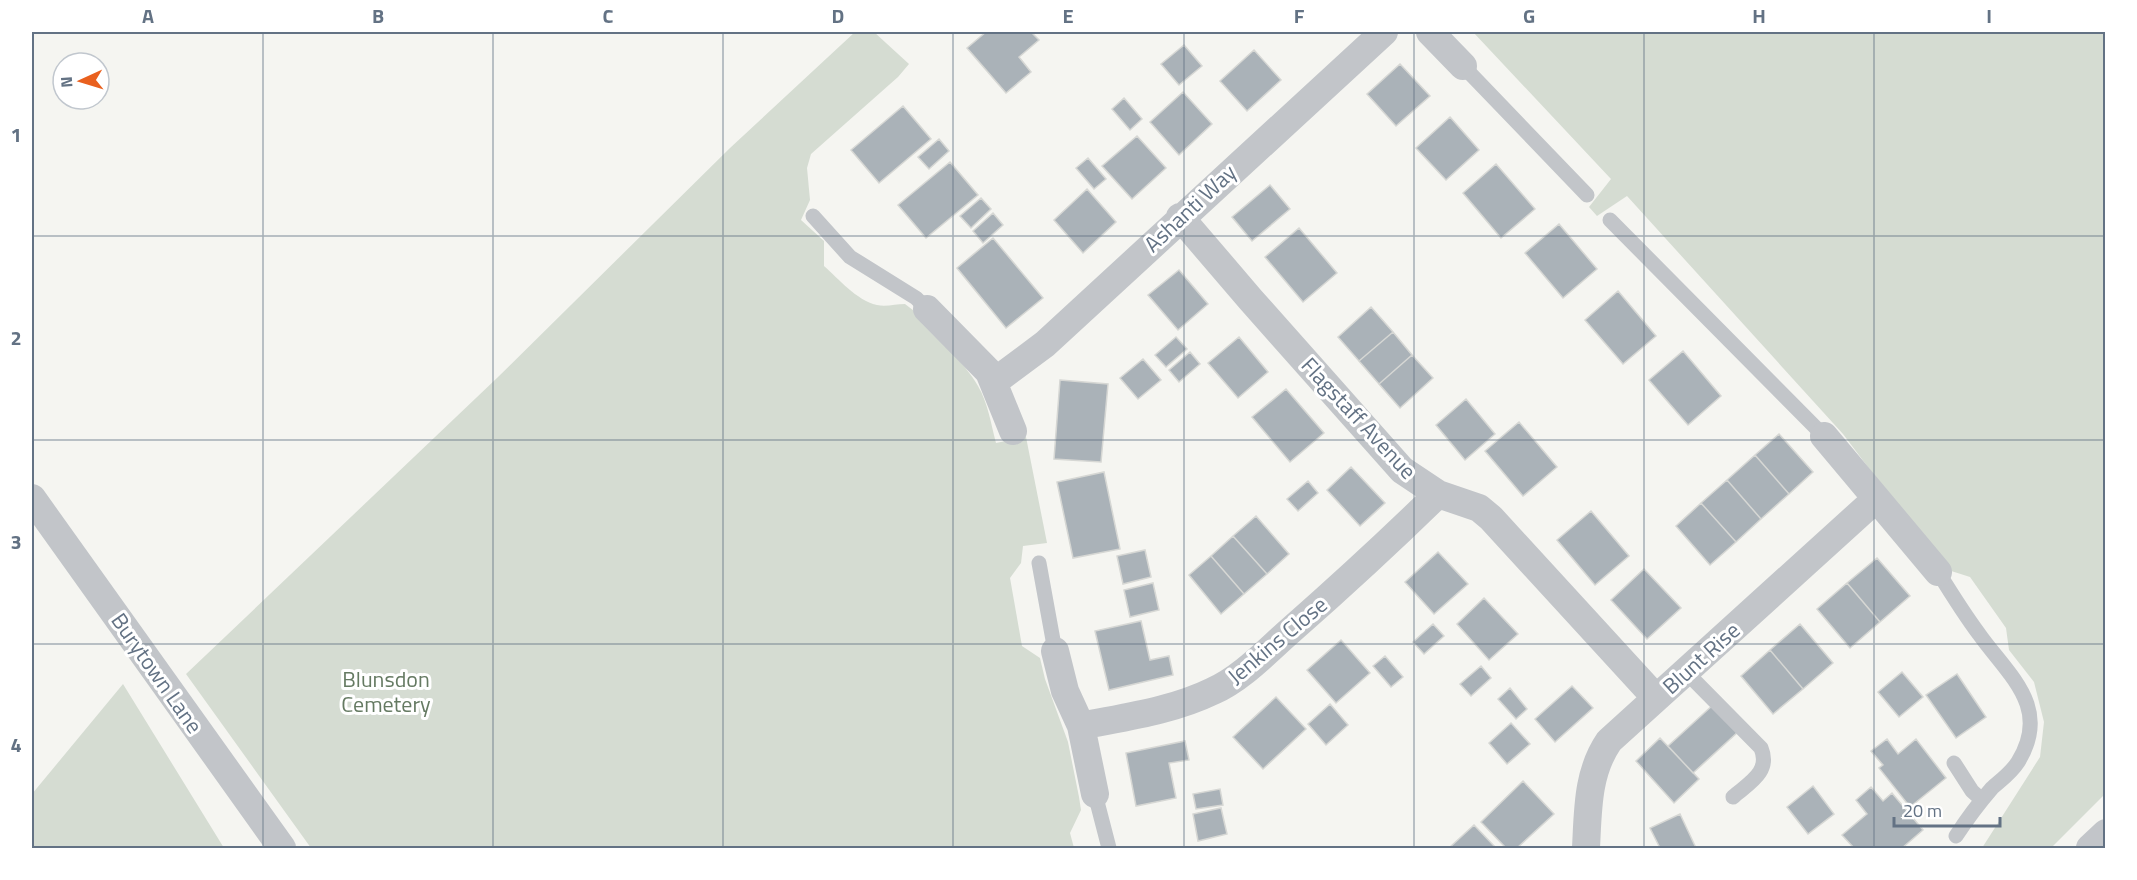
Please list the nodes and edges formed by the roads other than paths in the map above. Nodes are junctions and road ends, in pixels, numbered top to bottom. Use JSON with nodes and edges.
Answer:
{"nodes":[{"id":1,"x":1384,"y":32,"type":"edge"},
{"id":2,"x":1430,"y":32,"type":"edge"},
{"id":3,"x":1463,"y":66,"type":"joint"},
{"id":4,"x":1587,"y":195,"type":"dead end"},
{"id":5,"x":813,"y":216,"type":"dead end"},
{"id":6,"x":1180,"y":217,"type":"junction"},
{"id":7,"x":1610,"y":220,"type":"dead end"},
{"id":8,"x":927,"y":309,"type":"joint"},
{"id":9,"x":994,"y":382,"type":"junction"},
{"id":10,"x":1013,"y":431,"type":"dead end"},
{"id":11,"x":1824,"y":436,"type":"joint"},
{"id":12,"x":1438,"y":494,"type":"junction"},
{"id":13,"x":32,"y":498,"type":"edge"},
{"id":14,"x":1876,"y":499,"type":"junction"},
{"id":15,"x":1039,"y":563,"type":"dead end"},
{"id":16,"x":1938,"y":572,"type":"joint"},
{"id":17,"x":1056,"y":651,"type":"joint"},
{"id":18,"x":1686,"y":672,"type":"junction"},
{"id":19,"x":1656,"y":698,"type":"junction"},
{"id":20,"x":1081,"y":726,"type":"junction"},
{"id":21,"x":1954,"y":763,"type":"dead end"},
{"id":22,"x":1095,"y":794,"type":"joint"},
{"id":23,"x":1733,"y":797,"type":"dead end"},
{"id":24,"x":1982,"y":800,"type":"junction"},
{"id":25,"x":2106,"y":833,"type":"edge"},
{"id":26,"x":1956,"y":836,"type":"dead end"},
{"id":27,"x":282,"y":849,"type":"edge"},
{"id":28,"x":1109,"y":849,"type":"edge"},
{"id":29,"x":1586,"y":849,"type":"edge"},
{"id":30,"x":2090,"y":849,"type":"edge"}],
"edges":[{"from":1,"to":6,"type":"street","name":"Ashanti Way"},
{"from":2,"to":3,"type":"street"},
{"from":3,"to":4,"type":"lane"},
{"from":5,"to":8,"type":"lane"},
{"from":6,"to":9,"type":"street","name":"Ashanti Way"},
{"from":6,"to":12,"type":"street","name":"Flagstaff Avenue"},
{"from":7,"to":11,"type":"lane"},
{"from":8,"to":9,"type":"street"},
{"from":9,"to":10,"type":"street"},
{"from":11,"to":14,"type":"street"},
{"from":12,"to":19,"type":"street","name":"Flagstaff Avenue"},
{"from":12,"to":20,"type":"street","name":"Jenkins Close"},
{"from":13,"to":27,"type":"street","name":"Burytown Lane"},
{"from":14,"to":16,"type":"street"},
{"from":14,"to":18,"type":"street","name":"Blunt Rise"},
{"from":15,"to":17,"type":"lane"},
{"from":16,"to":24,"type":"lane"},
{"from":17,"to":20,"type":"street"},
{"from":18,"to":19,"type":"street","name":"Blunt Rise"},
{"from":18,"to":23,"type":"lane"},
{"from":19,"to":29,"type":"street","name":"Blunt Rise"},
{"from":20,"to":22,"type":"street"},
{"from":21,"to":24,"type":"lane"},
{"from":22,"to":28,"type":"lane"},
{"from":24,"to":26,"type":"lane"},
{"from":25,"to":30,"type":"street"}]}
